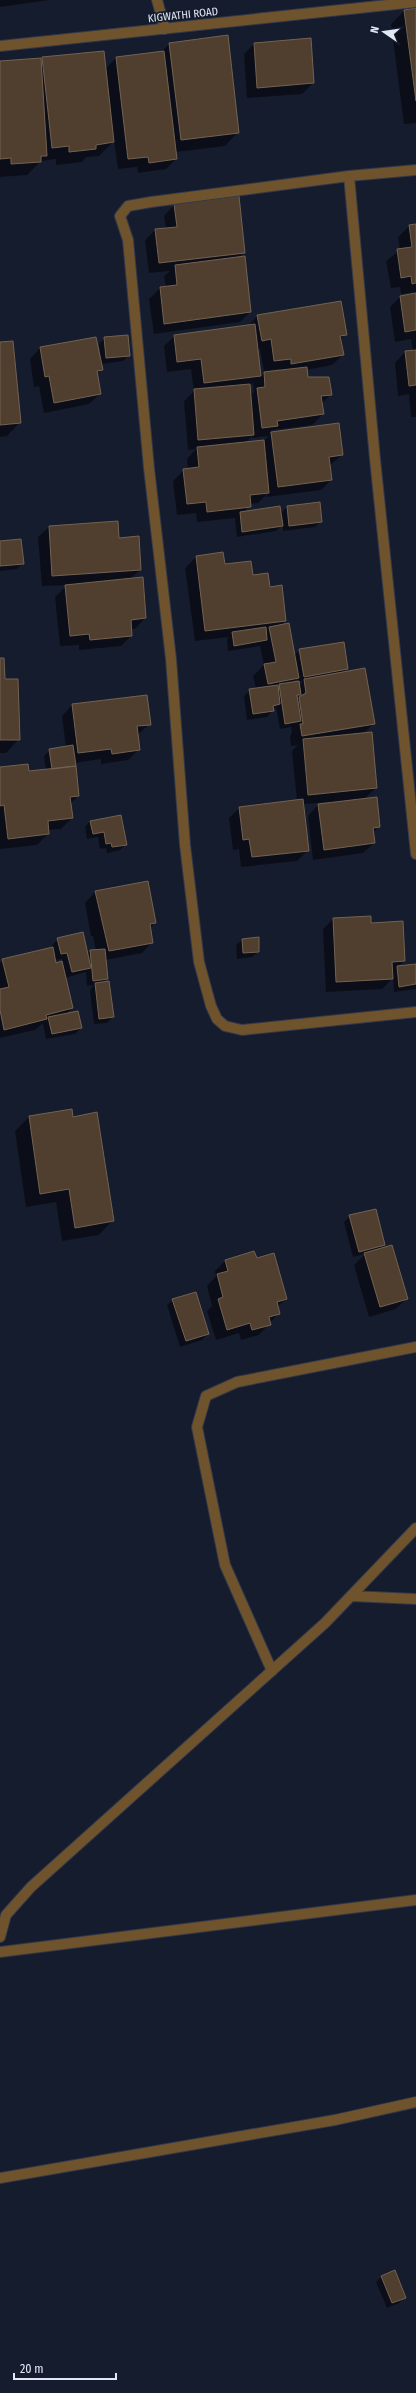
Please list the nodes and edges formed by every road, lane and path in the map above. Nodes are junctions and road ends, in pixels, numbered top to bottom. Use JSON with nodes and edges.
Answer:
{"nodes":[{"id":1,"x":157,"y":0,"type":"edge"},
{"id":2,"x":416,"y":2,"type":"edge"},
{"id":3,"x":165,"y":29,"type":"junction"},
{"id":4,"x":0,"y":46,"type":"edge"},
{"id":5,"x":416,"y":170,"type":"edge"},
{"id":6,"x":349,"y":176,"type":"junction"},
{"id":7,"x":416,"y":854,"type":"edge"},
{"id":8,"x":416,"y":1012,"type":"edge"},
{"id":9,"x":416,"y":1347,"type":"edge"},
{"id":10,"x":416,"y":1528,"type":"edge"},
{"id":11,"x":350,"y":1596,"type":"junction"},
{"id":12,"x":416,"y":1599,"type":"edge"},
{"id":13,"x":272,"y":1671,"type":"junction"},
{"id":14,"x":416,"y":1900,"type":"edge"},
{"id":15,"x":0,"y":1937,"type":"edge"},
{"id":16,"x":0,"y":1952,"type":"edge"},
{"id":17,"x":416,"y":2102,"type":"edge"},
{"id":18,"x":0,"y":2178,"type":"edge"}],
"edges":[{"from":1,"to":3,"type":"street"},
{"from":2,"to":3,"type":"street","name":"KIGWATHI ROAD"},
{"from":3,"to":4,"type":"street","name":"KIGWATHI ROAD"},
{"from":5,"to":6,"type":"street"},
{"from":6,"to":7,"type":"street"},
{"from":6,"to":8,"type":"street"},
{"from":9,"to":13,"type":"street"},
{"from":10,"to":11,"type":"street"},
{"from":11,"to":12,"type":"street"},
{"from":11,"to":13,"type":"street"},
{"from":13,"to":15,"type":"street"},
{"from":14,"to":16,"type":"street"},
{"from":17,"to":18,"type":"street"}]}
